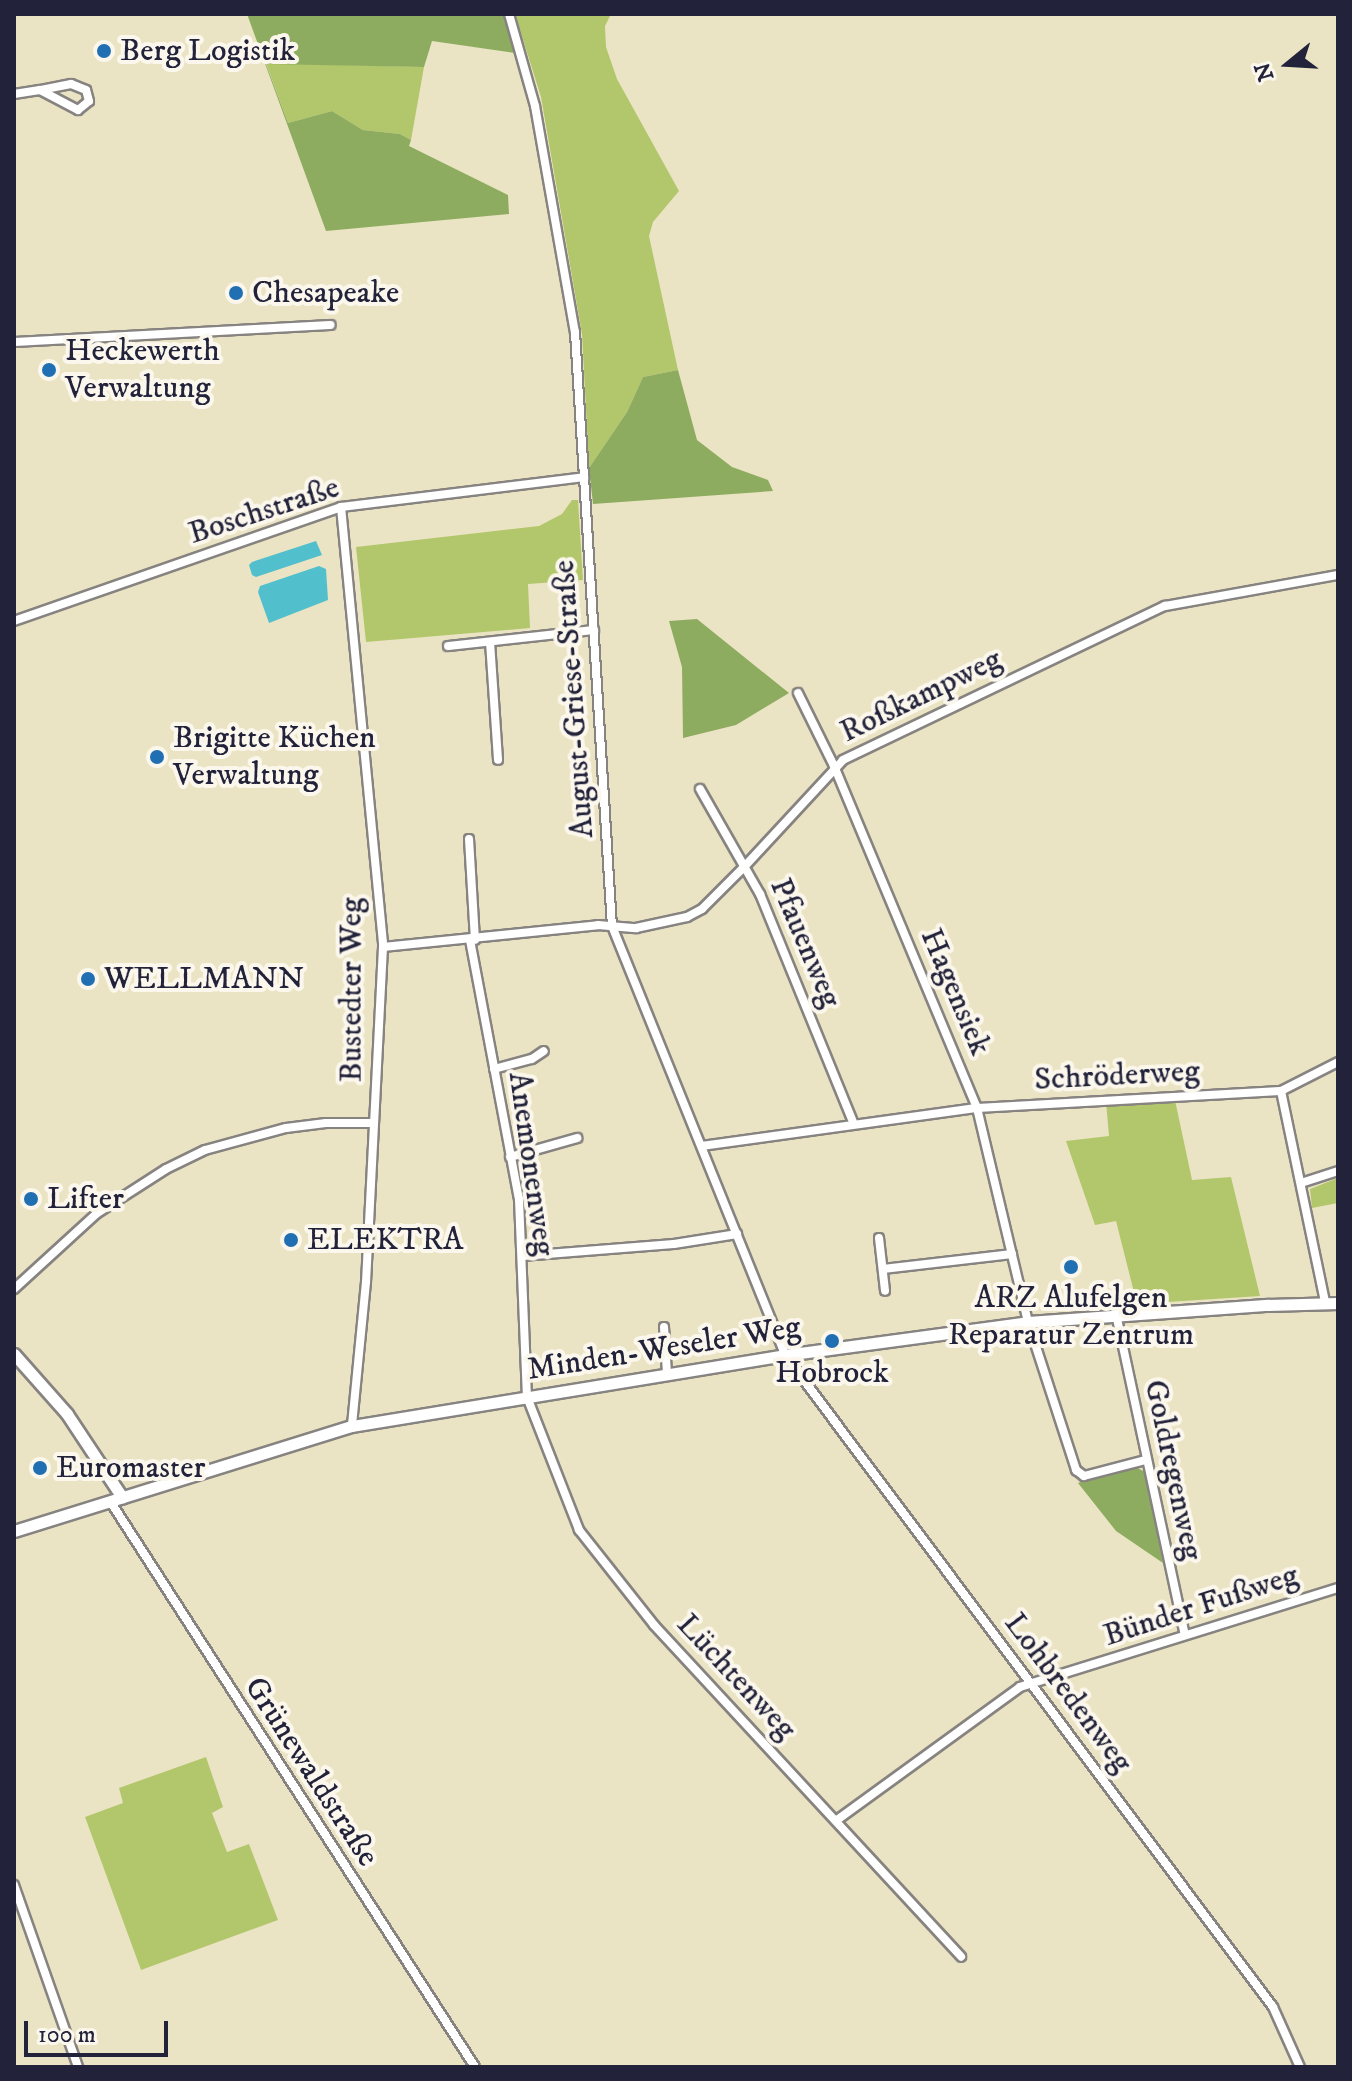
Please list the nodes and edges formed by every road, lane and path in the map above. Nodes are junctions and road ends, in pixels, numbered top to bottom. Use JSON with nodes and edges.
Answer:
{"nodes":[{"id":1,"x":509,"y":14,"type":"edge"},
{"id":2,"x":40,"y":90,"type":"junction"},
{"id":3,"x":14,"y":94,"type":"edge"},
{"id":4,"x":331,"y":325,"type":"dead end"},
{"id":5,"x":14,"y":342,"type":"edge"},
{"id":6,"x":584,"y":477,"type":"junction"},
{"id":7,"x":341,"y":507,"type":"junction"},
{"id":8,"x":1338,"y":575,"type":"edge"},
{"id":9,"x":14,"y":621,"type":"edge"},
{"id":10,"x":594,"y":630,"type":"junction"},
{"id":11,"x":490,"y":642,"type":"junction"},
{"id":12,"x":448,"y":646,"type":"dead end"},
{"id":13,"x":798,"y":693,"type":"dead end"},
{"id":14,"x":498,"y":760,"type":"dead end"},
{"id":15,"x":834,"y":766,"type":"junction"},
{"id":16,"x":700,"y":789,"type":"dead end"},
{"id":17,"x":469,"y":839,"type":"dead end"},
{"id":18,"x":745,"y":866,"type":"junction"},
{"id":19,"x":612,"y":926,"type":"junction"},
{"id":20,"x":472,"y":940,"type":"junction"},
{"id":21,"x":383,"y":947,"type":"junction"},
{"id":22,"x":544,"y":1051,"type":"dead end"},
{"id":23,"x":1338,"y":1062,"type":"edge"},
{"id":24,"x":494,"y":1069,"type":"junction"},
{"id":25,"x":1281,"y":1091,"type":"junction"},
{"id":26,"x":977,"y":1108,"type":"junction"},
{"id":27,"x":853,"y":1122,"type":"junction"},
{"id":28,"x":374,"y":1123,"type":"junction"},
{"id":29,"x":577,"y":1138,"type":"dead end"},
{"id":30,"x":702,"y":1146,"type":"junction"},
{"id":31,"x":510,"y":1157,"type":"junction"},
{"id":32,"x":1338,"y":1171,"type":"edge"},
{"id":33,"x":1301,"y":1183,"type":"junction"},
{"id":34,"x":737,"y":1234,"type":"junction"},
{"id":35,"x":879,"y":1238,"type":"dead end"},
{"id":36,"x":1012,"y":1254,"type":"junction"},
{"id":37,"x":522,"y":1256,"type":"junction"},
{"id":38,"x":883,"y":1269,"type":"junction"},
{"id":39,"x":14,"y":1289,"type":"edge"},
{"id":40,"x":885,"y":1291,"type":"dead end"},
{"id":41,"x":1325,"y":1302,"type":"junction"},
{"id":42,"x":1338,"y":1303,"type":"edge"},
{"id":43,"x":1116,"y":1314,"type":"junction"},
{"id":44,"x":1028,"y":1322,"type":"junction"},
{"id":45,"x":664,"y":1327,"type":"dead end"},
{"id":46,"x":14,"y":1354,"type":"edge"},
{"id":47,"x":785,"y":1355,"type":"junction"},
{"id":48,"x":667,"y":1374,"type":"junction"},
{"id":49,"x":527,"y":1397,"type":"junction"},
{"id":50,"x":352,"y":1426,"type":"junction"},
{"id":51,"x":1146,"y":1460,"type":"junction"},
{"id":52,"x":116,"y":1499,"type":"junction"},
{"id":53,"x":14,"y":1531,"type":"edge"},
{"id":54,"x":1338,"y":1588,"type":"edge"},
{"id":55,"x":1185,"y":1635,"type":"junction"},
{"id":56,"x":1032,"y":1685,"type":"junction"},
{"id":57,"x":837,"y":1820,"type":"junction"},
{"id":58,"x":14,"y":1885,"type":"edge"},
{"id":59,"x":961,"y":1957,"type":"dead end"},
{"id":60,"x":78,"y":2067,"type":"edge"},
{"id":61,"x":475,"y":2067,"type":"edge"},
{"id":62,"x":1300,"y":2067,"type":"edge"}],
"edges":[{"from":1,"to":6,"type":"street","name":"August-Griese-Straße"},
{"from":2,"to":2,"type":"street"},
{"from":2,"to":3,"type":"street"},
{"from":4,"to":5,"type":"street"},
{"from":6,"to":7,"type":"street","name":"Boschstraße"},
{"from":6,"to":10,"type":"street","name":"August-Griese-Straße"},
{"from":7,"to":9,"type":"street","name":"Boschstraße"},
{"from":7,"to":21,"type":"street","name":"Bustedter Weg"},
{"from":8,"to":15,"type":"street","name":"Roßkampweg"},
{"from":10,"to":11,"type":"street"},
{"from":10,"to":19,"type":"street","name":"August-Griese-Straße"},
{"from":11,"to":12,"type":"street"},
{"from":11,"to":14,"type":"street"},
{"from":13,"to":15,"type":"street","name":"Hagensiek"},
{"from":15,"to":18,"type":"street","name":"Roßkampweg"},
{"from":15,"to":26,"type":"street","name":"Hagensiek"},
{"from":16,"to":18,"type":"street","name":"Pfauenweg"},
{"from":17,"to":20,"type":"street","name":"Anemonenweg"},
{"from":18,"to":19,"type":"street","name":"Roßkampweg"},
{"from":18,"to":27,"type":"street","name":"Pfauenweg"},
{"from":19,"to":20,"type":"street","name":"Roßkampweg"},
{"from":19,"to":30,"type":"street","name":"August-Griese-Straße"},
{"from":20,"to":21,"type":"street","name":"Roßkampweg"},
{"from":20,"to":24,"type":"street","name":"Anemonenweg"},
{"from":21,"to":28,"type":"street","name":"Bustedter Weg"},
{"from":22,"to":24,"type":"street"},
{"from":23,"to":25,"type":"street","name":"Schröderweg"},
{"from":24,"to":31,"type":"street","name":"Anemonenweg"},
{"from":25,"to":26,"type":"street","name":"Schröderweg"},
{"from":25,"to":33,"type":"street"},
{"from":26,"to":27,"type":"street","name":"Schröderweg"},
{"from":26,"to":36,"type":"street","name":"Hagensiek"},
{"from":27,"to":30,"type":"street","name":"Schröderweg"},
{"from":28,"to":39,"type":"street"},
{"from":28,"to":50,"type":"street","name":"Bustedter Weg"},
{"from":29,"to":31,"type":"street"},
{"from":30,"to":34,"type":"street","name":"August-Griese-Straße"},
{"from":31,"to":37,"type":"street","name":"Anemonenweg"},
{"from":32,"to":33,"type":"street"},
{"from":33,"to":41,"type":"street"},
{"from":34,"to":37,"type":"street"},
{"from":34,"to":47,"type":"street","name":"August-Griese-Straße"},
{"from":35,"to":38,"type":"street"},
{"from":36,"to":38,"type":"street"},
{"from":36,"to":44,"type":"street","name":"Hagensiek"},
{"from":37,"to":49,"type":"street","name":"Anemonenweg"},
{"from":38,"to":40,"type":"street"},
{"from":41,"to":42,"type":"street","name":"Minden-Weseler Weg"},
{"from":41,"to":43,"type":"street","name":"Minden-Weseler Weg"},
{"from":43,"to":44,"type":"street","name":"Minden-Weseler Weg"},
{"from":43,"to":51,"type":"street","name":"Goldregenweg"},
{"from":44,"to":47,"type":"street","name":"Minden-Weseler Weg"},
{"from":44,"to":51,"type":"street","name":"Hagensiek"},
{"from":45,"to":48,"type":"street"},
{"from":46,"to":52,"type":"street"},
{"from":47,"to":48,"type":"street","name":"Minden-Weseler Weg"},
{"from":47,"to":56,"type":"street","name":"Lohbredenweg"},
{"from":48,"to":49,"type":"street","name":"Minden-Weseler Weg"},
{"from":49,"to":50,"type":"street","name":"Minden-Weseler Weg"},
{"from":49,"to":57,"type":"street","name":"Lüchtenweg"},
{"from":50,"to":52,"type":"street","name":"Minden-Weseler Weg"},
{"from":51,"to":55,"type":"street","name":"Goldregenweg"},
{"from":52,"to":53,"type":"street","name":"Minden-Weseler Weg"},
{"from":52,"to":61,"type":"street","name":"Grünewaldstraße"},
{"from":54,"to":55,"type":"street","name":"Bünder Fußweg"},
{"from":55,"to":56,"type":"street","name":"Bünder Fußweg"},
{"from":56,"to":57,"type":"street","name":"Bünder Fußweg"},
{"from":56,"to":62,"type":"street","name":"Lohbredenweg"},
{"from":57,"to":59,"type":"street","name":"Lüchtenweg"},
{"from":58,"to":60,"type":"street"}]}
